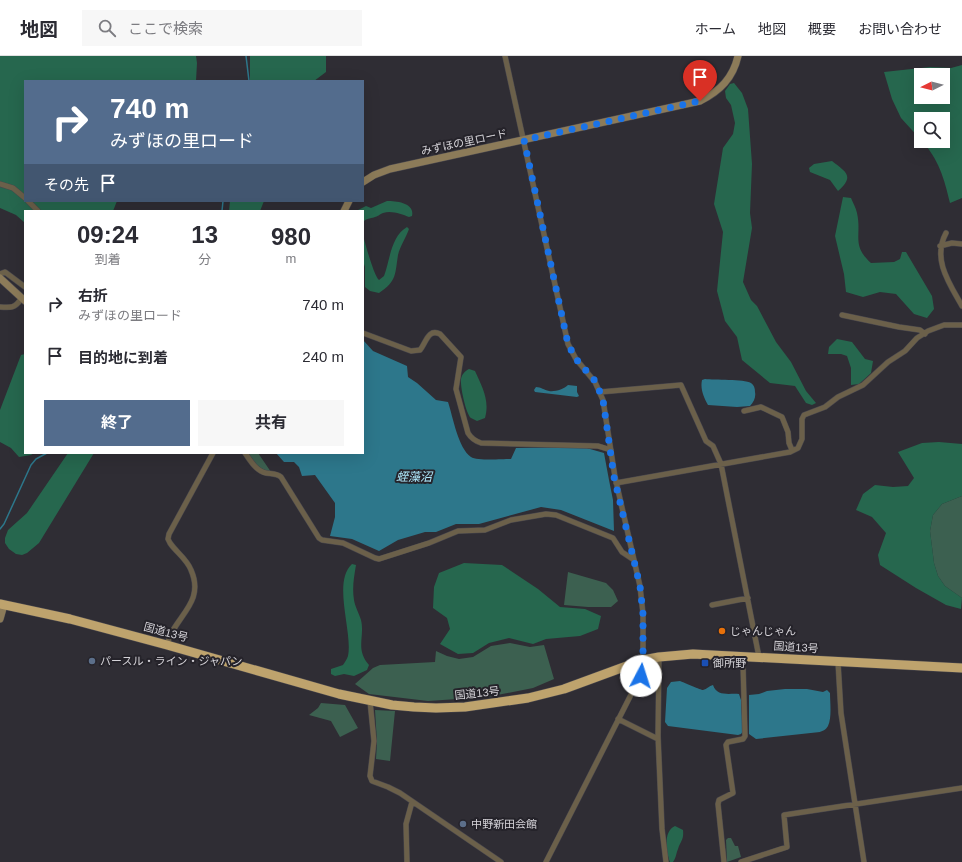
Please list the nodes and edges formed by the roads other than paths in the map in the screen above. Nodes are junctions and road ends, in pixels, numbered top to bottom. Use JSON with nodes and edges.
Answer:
{"nodes":[{"id":1,"x":506,"y":56,"type":"edge"},
{"id":2,"x":738,"y":56,"type":"edge"},
{"id":3,"x":524,"y":140,"type":"junction"},
{"id":4,"x":364,"y":181,"type":"edge"},
{"id":5,"x":0,"y":184,"type":"edge"},
{"id":6,"x":24,"y":197,"type":"edge"},
{"id":7,"x":29,"y":202,"type":"edge"},
{"id":8,"x":37,"y":210,"type":"edge"},
{"id":9,"x":946,"y":233,"type":"dead end"},
{"id":10,"x":962,"y":244,"type":"edge"},
{"id":11,"x":940,"y":246,"type":"junction"},
{"id":12,"x":0,"y":274,"type":"edge"},
{"id":13,"x":0,"y":278,"type":"edge"},
{"id":14,"x":24,"y":286,"type":"edge"},
{"id":15,"x":23,"y":300,"type":"edge"},
{"id":16,"x":962,"y":306,"type":"edge"},
{"id":17,"x":0,"y":307,"type":"edge"},
{"id":18,"x":842,"y":315,"type":"dead end"},
{"id":19,"x":962,"y":325,"type":"edge"},
{"id":20,"x":364,"y":333,"type":"edge"},
{"id":21,"x":925,"y":334,"type":"junction"},
{"id":22,"x":600,"y":392,"type":"junction"},
{"id":23,"x":744,"y":411,"type":"dead end"},
{"id":24,"x":611,"y":450,"type":"junction"},
{"id":25,"x":792,"y":450,"type":"junction"},
{"id":26,"x":212,"y":454,"type":"edge"},
{"id":27,"x":246,"y":454,"type":"edge"},
{"id":28,"x":721,"y":464,"type":"junction"},
{"id":29,"x":616,"y":483,"type":"junction"},
{"id":30,"x":634,"y":560,"type":"junction"},
{"id":31,"x":748,"y":598,"type":"junction"},
{"id":32,"x":2,"y":604,"type":"edge"},
{"id":33,"x":712,"y":605,"type":"dead end"},
{"id":34,"x":0,"y":620,"type":"edge"},
{"id":35,"x":167,"y":645,"type":"junction"},
{"id":36,"x":745,"y":656,"type":"junction"},
{"id":37,"x":659,"y":657,"type":"junction"},
{"id":38,"x":759,"y":657,"type":"junction"},
{"id":39,"x":643,"y":660,"type":"junction"},
{"id":40,"x":838,"y":662,"type":"junction"},
{"id":41,"x":962,"y":668,"type":"edge"},
{"id":42,"x":370,"y":701,"type":"junction"},
{"id":43,"x":618,"y":719,"type":"junction"},
{"id":44,"x":658,"y":739,"type":"junction"},
{"id":45,"x":962,"y":788,"type":"edge"},
{"id":46,"x":412,"y":802,"type":"junction"},
{"id":47,"x":855,"y":804,"type":"junction"},
{"id":48,"x":407,"y":862,"type":"edge"},
{"id":49,"x":502,"y":862,"type":"edge"},
{"id":50,"x":546,"y":862,"type":"edge"},
{"id":51,"x":666,"y":862,"type":"edge"},
{"id":52,"x":724,"y":862,"type":"edge"},
{"id":53,"x":741,"y":862,"type":"edge"},
{"id":54,"x":864,"y":862,"type":"edge"}],
"edges":[{"from":1,"to":3,"type":"street"},
{"from":2,"to":3,"type":"street","name":"みずほの里ロード"},
{"from":3,"to":4,"type":"street","name":"みずほの里ロード"},
{"from":3,"to":22,"type":"street"},
{"from":5,"to":6,"type":"street"},
{"from":7,"to":8,"type":"street"},
{"from":9,"to":11,"type":"street"},
{"from":10,"to":11,"type":"street"},
{"from":11,"to":16,"type":"street"},
{"from":12,"to":14,"type":"street"},
{"from":13,"to":15,"type":"street"},
{"from":15,"to":17,"type":"street"},
{"from":18,"to":21,"type":"street"},
{"from":19,"to":21,"type":"street"},
{"from":20,"to":24,"type":"street"},
{"from":21,"to":25,"type":"street"},
{"from":22,"to":24,"type":"street"},
{"from":22,"to":28,"type":"street"},
{"from":23,"to":25,"type":"street"},
{"from":24,"to":29,"type":"street"},
{"from":25,"to":28,"type":"street"},
{"from":26,"to":35,"type":"street"},
{"from":27,"to":30,"type":"street"},
{"from":28,"to":29,"type":"street"},
{"from":28,"to":31,"type":"street"},
{"from":29,"to":30,"type":"street"},
{"from":30,"to":39,"type":"street"},
{"from":31,"to":33,"type":"street"},
{"from":31,"to":38,"type":"street"},
{"from":32,"to":34,"type":"street"},
{"from":32,"to":35,"type":"highway","name":"国道13号"},
{"from":35,"to":42,"type":"highway","name":"国道13号"},
{"from":36,"to":37,"type":"highway","name":"国道13号"},
{"from":36,"to":38,"type":"highway","name":"国道13号"},
{"from":36,"to":52,"type":"street"},
{"from":37,"to":39,"type":"highway","name":"国道13号"},
{"from":37,"to":44,"type":"street"},
{"from":38,"to":40,"type":"highway","name":"国道13号"},
{"from":39,"to":42,"type":"highway","name":"国道13号"},
{"from":39,"to":43,"type":"street"},
{"from":40,"to":41,"type":"highway","name":"国道13号"},
{"from":40,"to":47,"type":"street"},
{"from":42,"to":46,"type":"street"},
{"from":43,"to":44,"type":"street"},
{"from":43,"to":50,"type":"street"},
{"from":44,"to":51,"type":"street"},
{"from":45,"to":47,"type":"street"},
{"from":46,"to":48,"type":"street"},
{"from":46,"to":49,"type":"street"},
{"from":47,"to":53,"type":"street"},
{"from":47,"to":54,"type":"street"}]}
